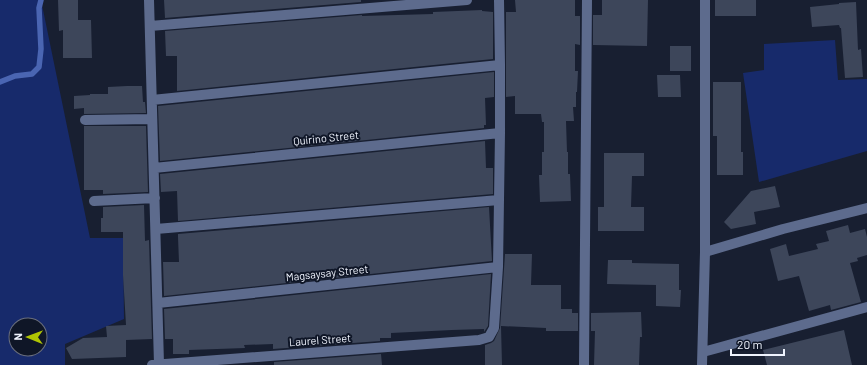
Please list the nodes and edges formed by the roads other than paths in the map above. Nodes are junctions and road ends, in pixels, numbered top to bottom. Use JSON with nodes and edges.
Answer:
{"nodes":[{"id":1,"x":149,"y":0,"type":"edge"},
{"id":2,"x":467,"y":0,"type":"edge"},
{"id":3,"x":499,"y":0,"type":"edge"},
{"id":4,"x":587,"y":0,"type":"edge"},
{"id":5,"x":705,"y":0,"type":"edge"},
{"id":6,"x":150,"y":26,"type":"junction"},
{"id":7,"x":500,"y":65,"type":"junction"},
{"id":8,"x":152,"y":100,"type":"junction"},
{"id":9,"x":152,"y":119,"type":"junction"},
{"id":10,"x":84,"y":120,"type":"dead end"},
{"id":11,"x":500,"y":133,"type":"junction"},
{"id":12,"x":154,"y":168,"type":"junction"},
{"id":13,"x":155,"y":198,"type":"junction"},
{"id":14,"x":500,"y":200,"type":"junction"},
{"id":15,"x":94,"y":201,"type":"dead end"},
{"id":16,"x":867,"y":208,"type":"edge"},
{"id":17,"x":156,"y":229,"type":"junction"},
{"id":18,"x":705,"y":252,"type":"junction"},
{"id":19,"x":498,"y":267,"type":"junction"},
{"id":20,"x":158,"y":303,"type":"junction"},
{"id":21,"x":867,"y":307,"type":"edge"},
{"id":22,"x":703,"y":352,"type":"junction"},
{"id":23,"x":156,"y":365,"type":"edge"},
{"id":24,"x":584,"y":365,"type":"edge"},
{"id":25,"x":702,"y":365,"type":"edge"}],
"edges":[{"from":1,"to":6,"type":"street"},
{"from":2,"to":6,"type":"street"},
{"from":3,"to":7,"type":"street"},
{"from":4,"to":24,"type":"street"},
{"from":5,"to":18,"type":"street"},
{"from":6,"to":8,"type":"street"},
{"from":7,"to":8,"type":"street"},
{"from":7,"to":11,"type":"street"},
{"from":8,"to":9,"type":"street"},
{"from":9,"to":10,"type":"street"},
{"from":9,"to":12,"type":"street"},
{"from":11,"to":12,"type":"street","name":"Quirino Street"},
{"from":11,"to":14,"type":"street"},
{"from":12,"to":13,"type":"street"},
{"from":13,"to":15,"type":"street"},
{"from":13,"to":17,"type":"street"},
{"from":14,"to":17,"type":"street"},
{"from":14,"to":19,"type":"street"},
{"from":16,"to":18,"type":"street"},
{"from":17,"to":20,"type":"street"},
{"from":18,"to":22,"type":"street"},
{"from":19,"to":20,"type":"street","name":"Magsaysay Street"},
{"from":19,"to":23,"type":"street","name":"Laurel Street"},
{"from":20,"to":23,"type":"street"},
{"from":21,"to":22,"type":"street"},
{"from":22,"to":25,"type":"street"}]}
